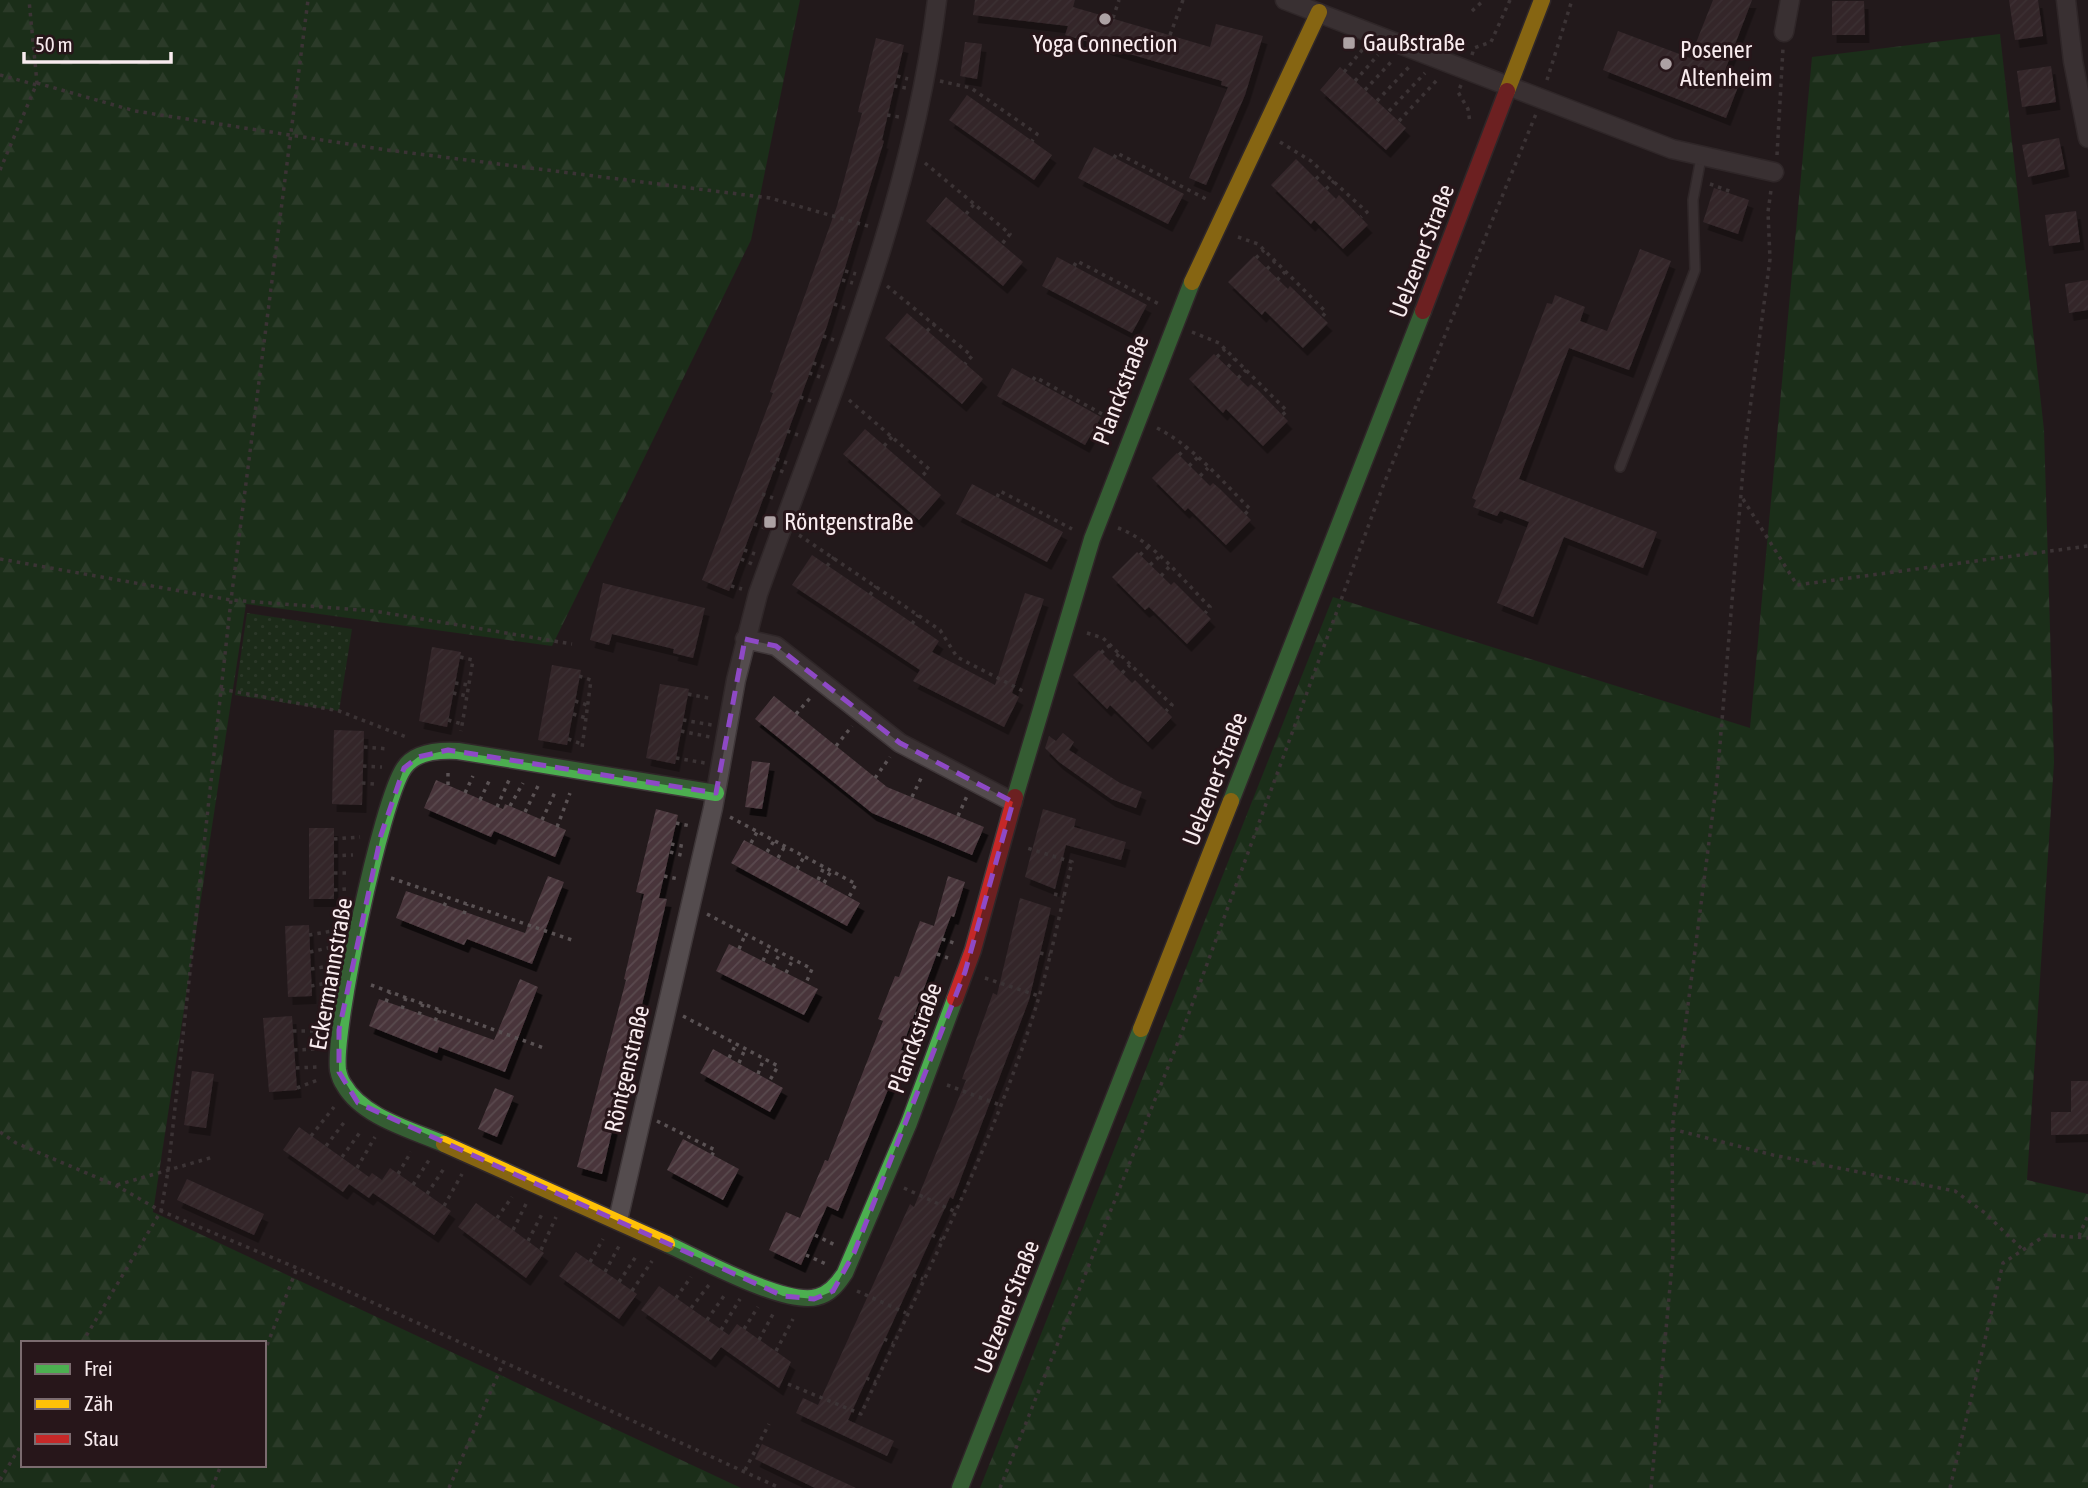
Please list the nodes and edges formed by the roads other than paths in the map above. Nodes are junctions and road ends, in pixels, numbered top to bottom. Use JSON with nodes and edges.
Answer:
{"nodes":[{"id":1,"x":937,"y":0,"type":"edge"},
{"id":2,"x":1285,"y":0,"type":"edge"},
{"id":3,"x":1542,"y":0,"type":"edge"},
{"id":4,"x":1790,"y":0,"type":"edge"},
{"id":5,"x":2066,"y":0,"type":"edge"},
{"id":6,"x":1319,"y":12,"type":"junction"},
{"id":7,"x":1784,"y":32,"type":"road end"},
{"id":8,"x":1508,"y":86,"type":"junction"},
{"id":9,"x":2088,"y":138,"type":"edge"},
{"id":10,"x":1701,"y":158,"type":"junction"},
{"id":11,"x":1774,"y":172,"type":"road end"},
{"id":12,"x":1620,"y":467,"type":"dead end"},
{"id":13,"x":745,"y":639,"type":"junction"},
{"id":14,"x":714,"y":800,"type":"junction"},
{"id":15,"x":1013,"y":802,"type":"junction"},
{"id":16,"x":618,"y":1220,"type":"junction"},
{"id":17,"x":803,"y":1300,"type":"joint"},
{"id":18,"x":960,"y":1488,"type":"edge"}],
"edges":[{"from":1,"to":13,"type":"street","name":"Röntgenstraße"},
{"from":2,"to":6,"type":"street"},
{"from":3,"to":8,"type":"street","name":"Uelzener Straße"},
{"from":4,"to":7,"type":"street"},
{"from":5,"to":9,"type":"street"},
{"from":6,"to":8,"type":"street"},
{"from":6,"to":15,"type":"street","name":"Planckstraße"},
{"from":8,"to":10,"type":"street"},
{"from":8,"to":18,"type":"street","name":"Uelzener Straße"},
{"from":10,"to":11,"type":"street"},
{"from":10,"to":12,"type":"lane"},
{"from":13,"to":14,"type":"street","name":"Röntgenstraße"},
{"from":13,"to":15,"type":"street"},
{"from":14,"to":16,"type":"street","name":"Röntgenstraße"},
{"from":14,"to":16,"type":"street","name":"Eckermannstraße"},
{"from":15,"to":17,"type":"street","name":"Planckstraße"},
{"from":16,"to":17,"type":"street","name":"Eckermannstraße"}]}
